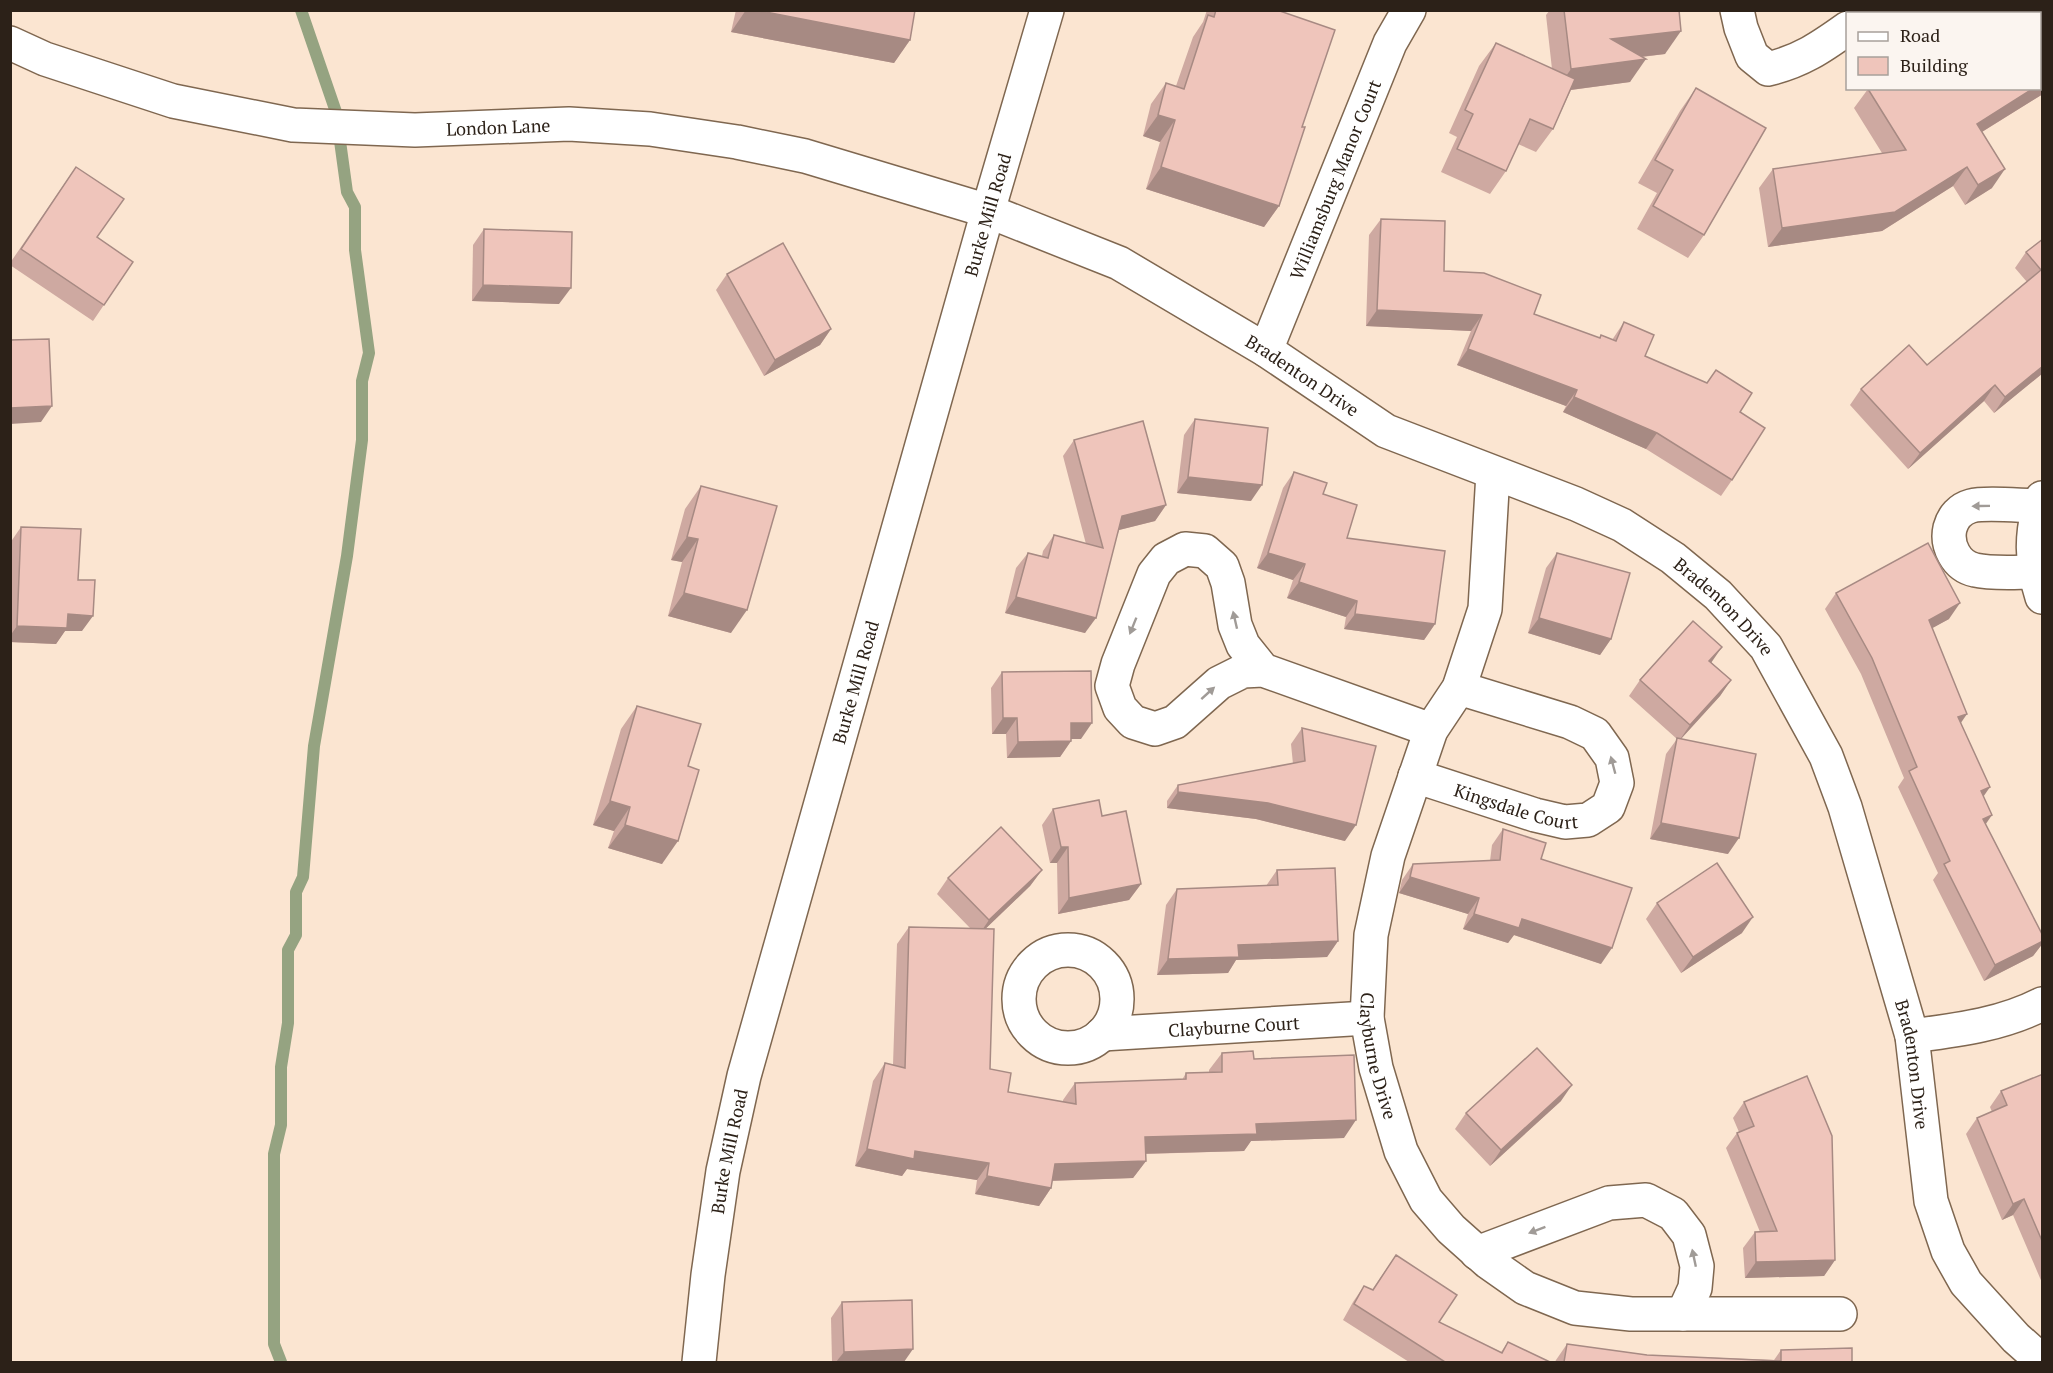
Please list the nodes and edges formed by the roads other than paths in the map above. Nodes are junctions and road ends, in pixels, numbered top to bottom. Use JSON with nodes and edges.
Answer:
{"nodes":[{"id":1,"x":1047,"y":10,"type":"edge"},
{"id":2,"x":1409,"y":10,"type":"edge"},
{"id":3,"x":1737,"y":10,"type":"edge"},
{"id":4,"x":1846,"y":29,"type":"edge"},
{"id":5,"x":10,"y":44,"type":"edge"},
{"id":6,"x":988,"y":211,"type":"junction"},
{"id":7,"x":1266,"y":350,"type":"junction"},
{"id":8,"x":1493,"y":473,"type":"junction"},
{"id":9,"x":2041,"y":502,"type":"edge"},
{"id":10,"x":2038,"y":584,"type":"edge"},
{"id":11,"x":1263,"y":670,"type":"junction"},
{"id":12,"x":1459,"y":688,"type":"junction"},
{"id":13,"x":1431,"y":730,"type":"junction"},
{"id":14,"x":1415,"y":776,"type":"junction"},
{"id":15,"x":2043,"y":1004,"type":"edge"},
{"id":16,"x":1367,"y":1018,"type":"junction"},
{"id":17,"x":1102,"y":1034,"type":"dead end"},
{"id":18,"x":1912,"y":1036,"type":"junction"},
{"id":19,"x":1477,"y":1253,"type":"junction"},
{"id":20,"x":1683,"y":1314,"type":"junction"},
{"id":21,"x":1840,"y":1314,"type":"dead end"},
{"id":22,"x":2043,"y":1361,"type":"edge"},
{"id":23,"x":699,"y":1362,"type":"edge"}],
"edges":[{"from":1,"to":6,"type":"street","name":"Burke Mill Road"},
{"from":2,"to":7,"type":"street","name":"Williamsburg Manor Court"},
{"from":3,"to":4,"type":"street"},
{"from":5,"to":6,"type":"street","name":"London Lane"},
{"from":6,"to":7,"type":"street","name":"Bradenton Drive"},
{"from":6,"to":23,"type":"street","name":"Burke Mill Road"},
{"from":7,"to":8,"type":"street","name":"Bradenton Drive"},
{"from":8,"to":12,"type":"street","name":"Clayburne Drive"},
{"from":8,"to":18,"type":"street","name":"Bradenton Drive"},
{"from":9,"to":10,"type":"street"},
{"from":9,"to":10,"type":"street","one_way":true},
{"from":11,"to":11,"type":"street","one_way":true},
{"from":11,"to":13,"type":"street"},
{"from":12,"to":13,"type":"street","name":"Clayburne Drive"},
{"from":14,"to":12,"type":"street","name":"Kingsdale Court","one_way":true},
{"from":13,"to":14,"type":"street","name":"Clayburne Drive"},
{"from":14,"to":16,"type":"street","name":"Clayburne Drive"},
{"from":15,"to":18,"type":"street"},
{"from":16,"to":17,"type":"street","name":"Clayburne Court"},
{"from":16,"to":19,"type":"street","name":"Clayburne Drive"},
{"from":18,"to":22,"type":"street","name":"Bradenton Drive"},
{"from":19,"to":20,"type":"street","name":"Clayburne Drive"},
{"from":20,"to":19,"type":"street","one_way":true},
{"from":20,"to":21,"type":"street","name":"Clayburne Drive"}]}
